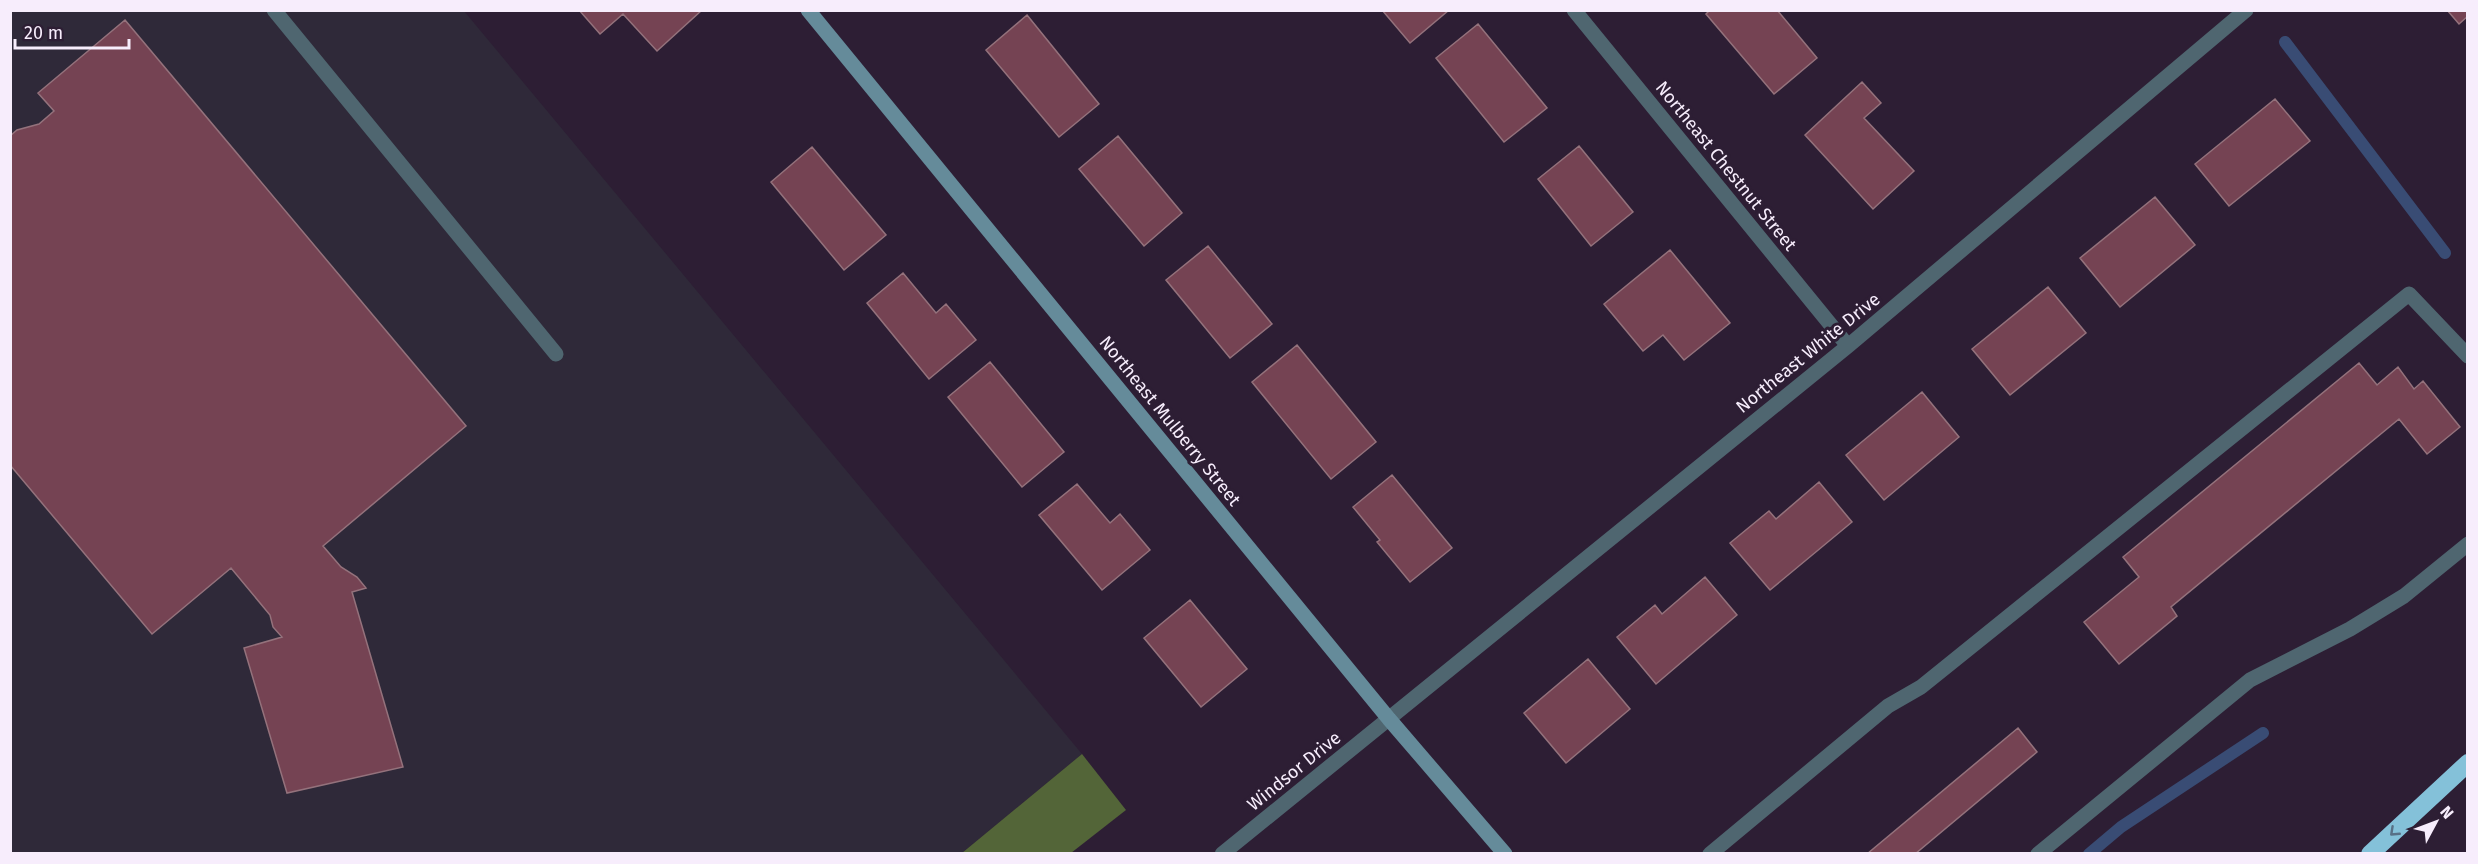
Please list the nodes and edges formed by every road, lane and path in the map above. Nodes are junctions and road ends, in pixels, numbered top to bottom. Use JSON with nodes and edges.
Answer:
{"nodes":[{"id":1,"x":274,"y":10,"type":"edge"},
{"id":2,"x":808,"y":10,"type":"edge"},
{"id":3,"x":1574,"y":10,"type":"edge"},
{"id":4,"x":2246,"y":10,"type":"edge"},
{"id":5,"x":1848,"y":346,"type":"junction"},
{"id":6,"x":556,"y":354,"type":"dead end"},
{"id":7,"x":2468,"y":356,"type":"edge"},
{"id":8,"x":2468,"y":544,"type":"edge"},
{"id":9,"x":1389,"y":719,"type":"junction"},
{"id":10,"x":2468,"y":763,"type":"edge"},
{"id":11,"x":1222,"y":854,"type":"edge"},
{"id":12,"x":1505,"y":854,"type":"edge"},
{"id":13,"x":1710,"y":854,"type":"edge"},
{"id":14,"x":2037,"y":854,"type":"edge"},
{"id":15,"x":2370,"y":854,"type":"edge"}],
"edges":[{"from":1,"to":6,"type":"street"},
{"from":2,"to":9,"type":"street","name":"Northeast Mulberry Street"},
{"from":3,"to":5,"type":"street","name":"Northeast Chestnut Street"},
{"from":4,"to":5,"type":"street","name":"Northeast White Drive"},
{"from":5,"to":9,"type":"street","name":"Northeast White Drive"},
{"from":7,"to":13,"type":"street"},
{"from":8,"to":14,"type":"street"},
{"from":9,"to":11,"type":"street","name":"Windsor Drive"},
{"from":9,"to":12,"type":"street","name":"Northeast Mulberry Street"},
{"from":10,"to":15,"type":"highway","one_way":true}]}
